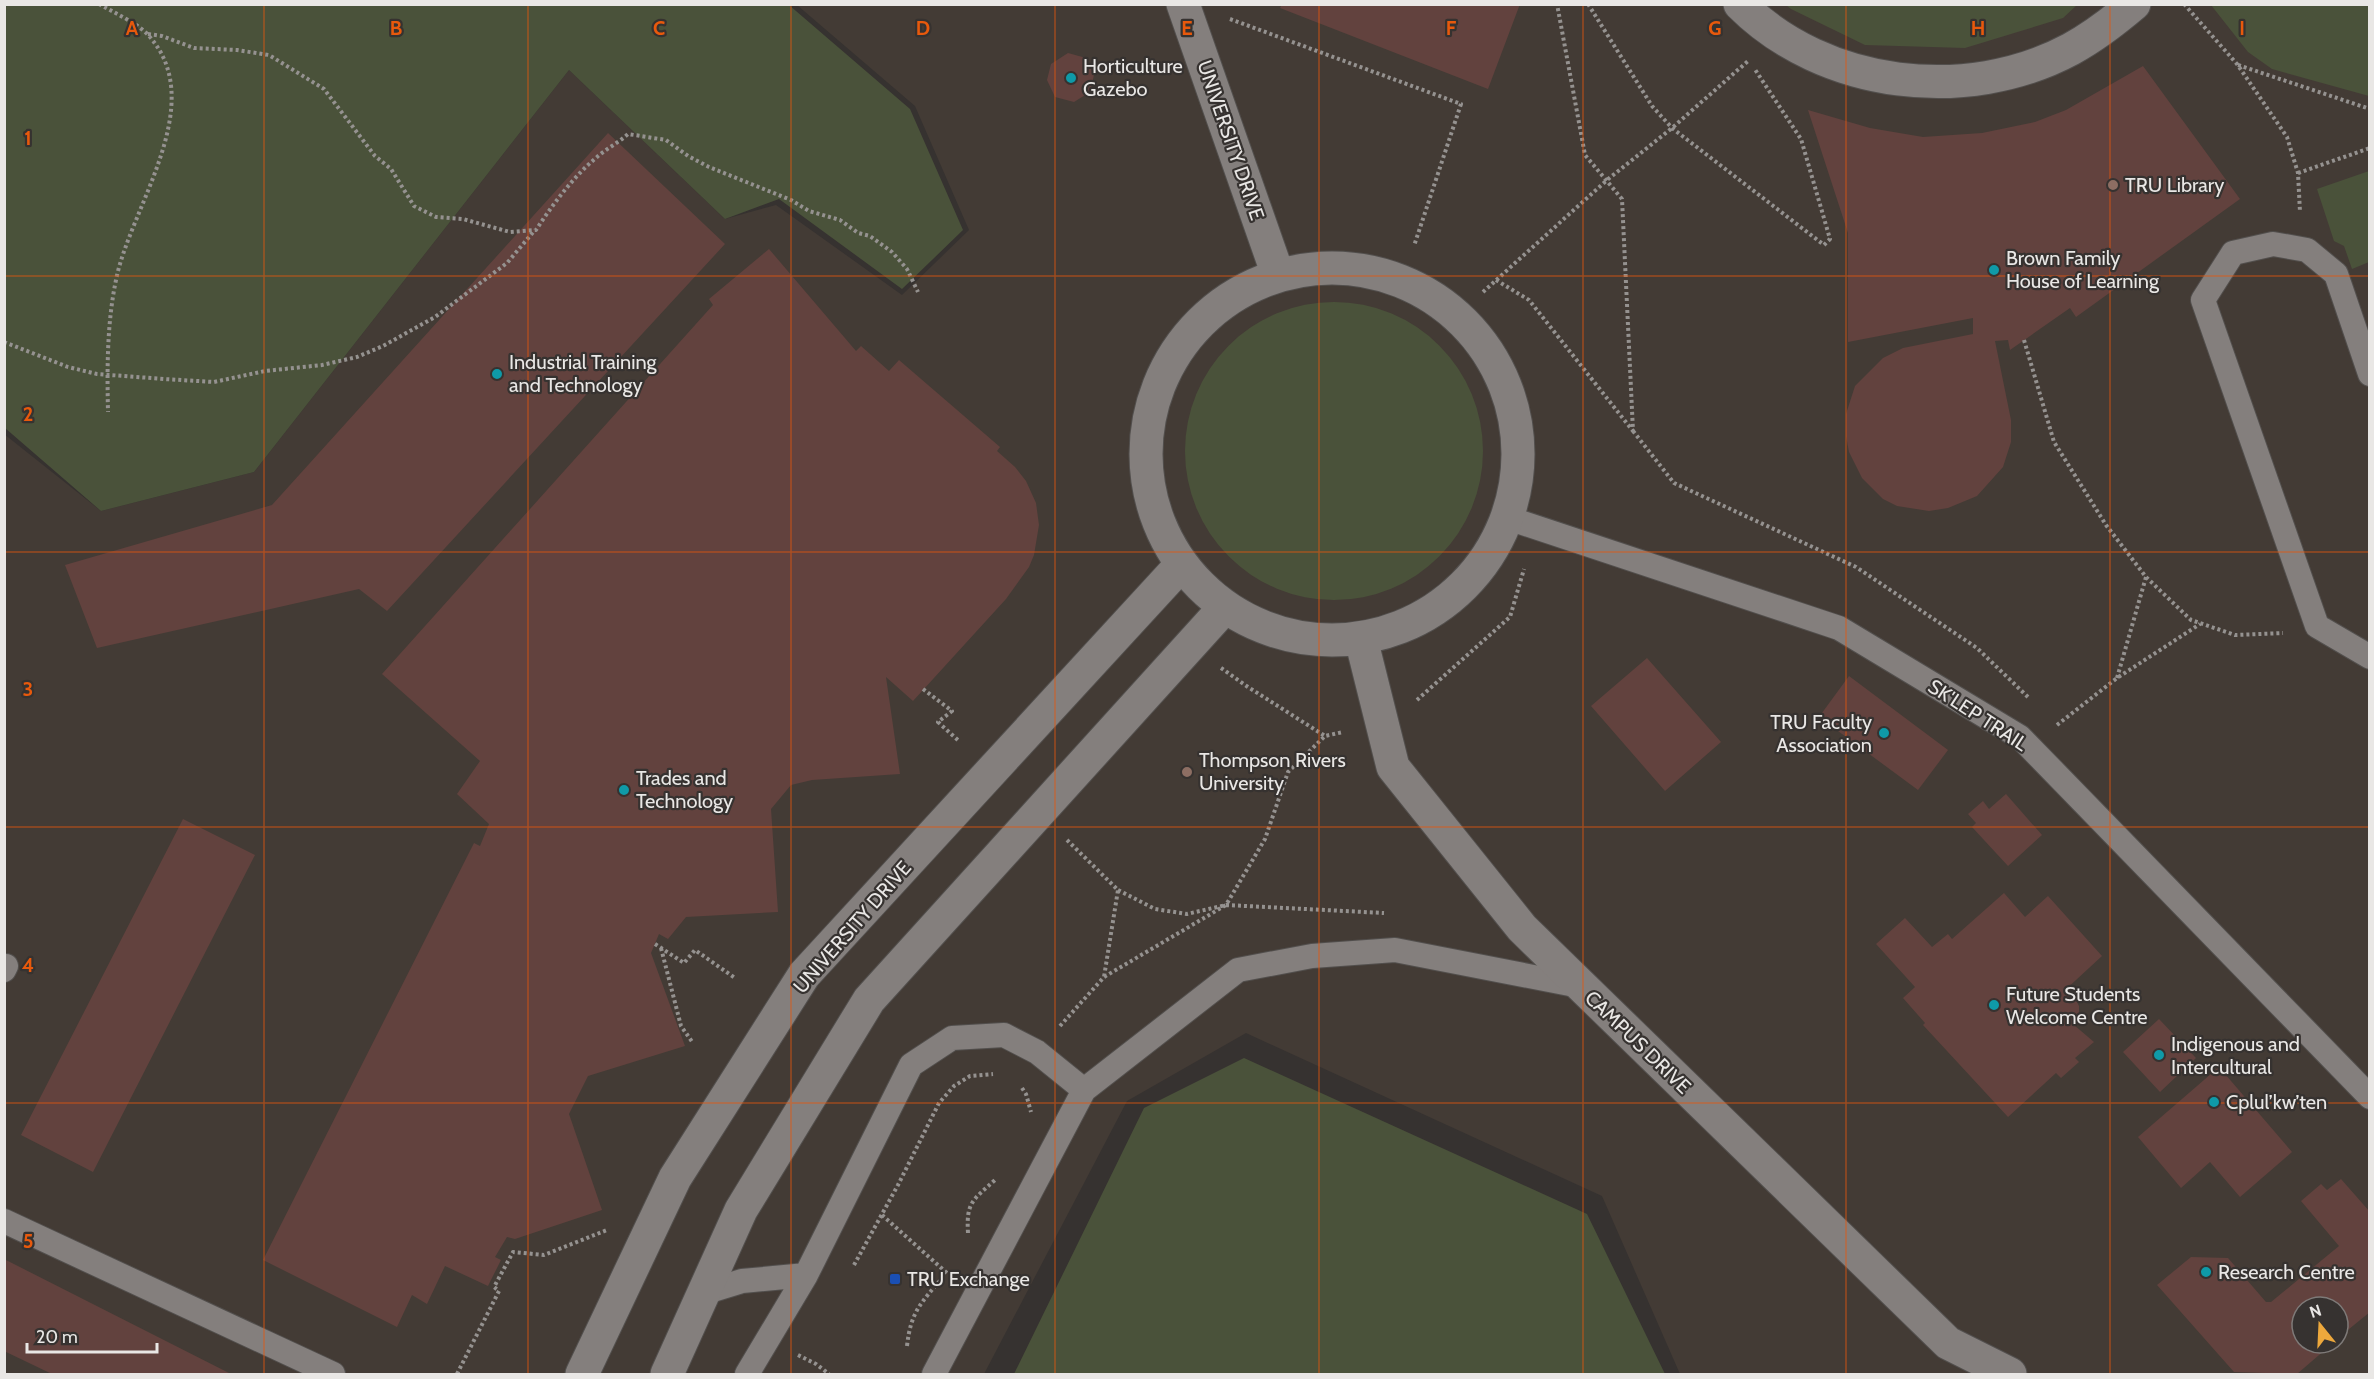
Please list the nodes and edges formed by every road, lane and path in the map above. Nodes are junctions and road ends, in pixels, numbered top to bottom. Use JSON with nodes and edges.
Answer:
{"nodes":[{"id":1,"x":99,"y":4,"type":"edge"},
{"id":2,"x":1183,"y":4,"type":"edge"},
{"id":3,"x":1557,"y":4,"type":"edge"},
{"id":4,"x":1588,"y":4,"type":"edge"},
{"id":5,"x":1740,"y":4,"type":"edge"},
{"id":6,"x":2134,"y":4,"type":"edge"},
{"id":7,"x":2184,"y":4,"type":"edge"},
{"id":8,"x":1220,"y":16,"type":"dead end"},
{"id":9,"x":148,"y":34,"type":"junction"},
{"id":10,"x":2237,"y":64,"type":"junction"},
{"id":11,"x":2370,"y":109,"type":"edge"},
{"id":12,"x":1672,"y":128,"type":"junction"},
{"id":13,"x":2370,"y":148,"type":"edge"},
{"id":14,"x":2298,"y":173,"type":"junction"},
{"id":15,"x":1607,"y":180,"type":"junction"},
{"id":16,"x":536,"y":230,"type":"junction"},
{"id":17,"x":1414,"y":246,"type":"dead end"},
{"id":18,"x":2307,"y":250,"type":"junction"},
{"id":19,"x":1278,"y":274,"type":"junction"},
{"id":20,"x":1496,"y":280,"type":"junction"},
{"id":21,"x":918,"y":292,"type":"dead end"},
{"id":22,"x":1483,"y":292,"type":"dead end"},
{"id":23,"x":2024,"y":340,"type":"dead end"},
{"id":24,"x":4,"y":342,"type":"edge"},
{"id":25,"x":2370,"y":374,"type":"edge"},
{"id":26,"x":108,"y":412,"type":"dead end"},
{"id":27,"x":1633,"y":431,"type":"junction"},
{"id":28,"x":1508,"y":518,"type":"junction"},
{"id":29,"x":1181,"y":565,"type":"junction"},
{"id":30,"x":1524,"y":569,"type":"dead end"},
{"id":31,"x":2146,"y":578,"type":"junction"},
{"id":32,"x":1225,"y":607,"type":"junction"},
{"id":33,"x":2201,"y":623,"type":"junction"},
{"id":34,"x":2316,"y":626,"type":"junction"},
{"id":35,"x":1361,"y":639,"type":"junction"},
{"id":36,"x":2370,"y":657,"type":"edge"},
{"id":37,"x":1216,"y":664,"type":"dead end"},
{"id":38,"x":2117,"y":678,"type":"junction"},
{"id":39,"x":923,"y":689,"type":"dead end"},
{"id":40,"x":2032,"y":702,"type":"dead end"},
{"id":41,"x":1410,"y":706,"type":"dead end"},
{"id":42,"x":2048,"y":717,"type":"dead end"},
{"id":43,"x":1344,"y":731,"type":"dead end"},
{"id":44,"x":1325,"y":736,"type":"junction"},
{"id":45,"x":960,"y":742,"type":"dead end"},
{"id":46,"x":1064,"y":837,"type":"dead end"},
{"id":47,"x":1118,"y":890,"type":"junction"},
{"id":48,"x":1226,"y":905,"type":"junction"},
{"id":49,"x":1394,"y":915,"type":"dead end"},
{"id":50,"x":655,"y":944,"type":"dead end"},
{"id":51,"x":661,"y":948,"type":"junction"},
{"id":52,"x":1104,"y":977,"type":"junction"},
{"id":53,"x":735,"y":978,"type":"dead end"},
{"id":54,"x":1580,"y":986,"type":"junction"},
{"id":55,"x":1054,"y":1033,"type":"dead end"},
{"id":56,"x":693,"y":1043,"type":"dead end"},
{"id":57,"x":995,"y":1074,"type":"dead end"},
{"id":58,"x":1020,"y":1086,"type":"dead end"},
{"id":59,"x":1084,"y":1090,"type":"junction"},
{"id":60,"x":2370,"y":1097,"type":"edge"},
{"id":61,"x":1031,"y":1121,"type":"dead end"},
{"id":62,"x":1001,"y":1172,"type":"dead end"},
{"id":63,"x":882,"y":1215,"type":"junction"},
{"id":64,"x":4,"y":1221,"type":"edge"},
{"id":65,"x":611,"y":1228,"type":"dead end"},
{"id":66,"x":968,"y":1237,"type":"dead end"},
{"id":67,"x":952,"y":1266,"type":"dead end"},
{"id":68,"x":850,"y":1272,"type":"dead end"},
{"id":69,"x":947,"y":1273,"type":"junction"},
{"id":70,"x":806,"y":1275,"type":"junction"},
{"id":71,"x":703,"y":1293,"type":"junction"},
{"id":72,"x":801,"y":1345,"type":"dead end"},
{"id":73,"x":907,"y":1350,"type":"dead end"},
{"id":74,"x":333,"y":1374,"type":"edge"},
{"id":75,"x":457,"y":1374,"type":"edge"},
{"id":76,"x":582,"y":1374,"type":"edge"},
{"id":77,"x":667,"y":1374,"type":"edge"},
{"id":78,"x":747,"y":1374,"type":"edge"},
{"id":79,"x":830,"y":1374,"type":"edge"},
{"id":80,"x":934,"y":1374,"type":"edge"},
{"id":81,"x":2010,"y":1374,"type":"edge"}],
"edges":[{"from":1,"to":9,"type":"path"},
{"from":2,"to":19,"type":"street","name":"UNIVERSITY DRIVE"},
{"from":3,"to":15,"type":"path"},
{"from":4,"to":12,"type":"path"},
{"from":5,"to":6,"type":"street"},
{"from":7,"to":10,"type":"path"},
{"from":8,"to":17,"type":"path"},
{"from":9,"to":16,"type":"path"},
{"from":9,"to":26,"type":"path"},
{"from":10,"to":11,"type":"path"},
{"from":10,"to":14,"type":"path"},
{"from":12,"to":12,"type":"path"},
{"from":12,"to":15,"type":"path"},
{"from":13,"to":14,"type":"path"},
{"from":14,"to":18,"type":"path"},
{"from":15,"to":20,"type":"path"},
{"from":15,"to":27,"type":"path"},
{"from":16,"to":21,"type":"path"},
{"from":16,"to":24,"type":"path"},
{"from":18,"to":25,"type":"lane"},
{"from":18,"to":34,"type":"lane"},
{"from":19,"to":28,"type":"street"},
{"from":19,"to":29,"type":"street"},
{"from":20,"to":22,"type":"path"},
{"from":20,"to":27,"type":"path"},
{"from":23,"to":31,"type":"path"},
{"from":27,"to":40,"type":"path"},
{"from":28,"to":35,"type":"street"},
{"from":28,"to":60,"type":"lane","name":"SK'LEP TRAIL"},
{"from":29,"to":32,"type":"street"},
{"from":29,"to":76,"type":"street","name":"UNIVERSITY DRIVE"},
{"from":30,"to":41,"type":"path"},
{"from":31,"to":33,"type":"path"},
{"from":31,"to":38,"type":"path"},
{"from":32,"to":35,"type":"street"},
{"from":32,"to":71,"type":"street"},
{"from":33,"to":34,"type":"path"},
{"from":33,"to":38,"type":"path"},
{"from":34,"to":36,"type":"lane"},
{"from":35,"to":54,"type":"street","name":"CAMPUS DRIVE"},
{"from":37,"to":44,"type":"path"},
{"from":38,"to":42,"type":"path"},
{"from":39,"to":45,"type":"path"},
{"from":43,"to":44,"type":"path"},
{"from":44,"to":48,"type":"path"},
{"from":46,"to":47,"type":"path"},
{"from":47,"to":48,"type":"path"},
{"from":47,"to":52,"type":"path"},
{"from":48,"to":49,"type":"path"},
{"from":48,"to":52,"type":"path"},
{"from":50,"to":51,"type":"path"},
{"from":51,"to":53,"type":"path"},
{"from":51,"to":56,"type":"path"},
{"from":52,"to":55,"type":"path"},
{"from":54,"to":59,"type":"lane"},
{"from":54,"to":81,"type":"street","name":"CAMPUS DRIVE"},
{"from":57,"to":63,"type":"path"},
{"from":58,"to":61,"type":"path"},
{"from":59,"to":70,"type":"lane"},
{"from":59,"to":80,"type":"lane"},
{"from":62,"to":66,"type":"path"},
{"from":63,"to":68,"type":"path"},
{"from":63,"to":69,"type":"path"},
{"from":64,"to":74,"type":"lane"},
{"from":65,"to":75,"type":"path"},
{"from":67,"to":69,"type":"path"},
{"from":69,"to":73,"type":"path"},
{"from":70,"to":71,"type":"lane"},
{"from":70,"to":78,"type":"lane"},
{"from":71,"to":77,"type":"street"},
{"from":72,"to":79,"type":"path"}]}
